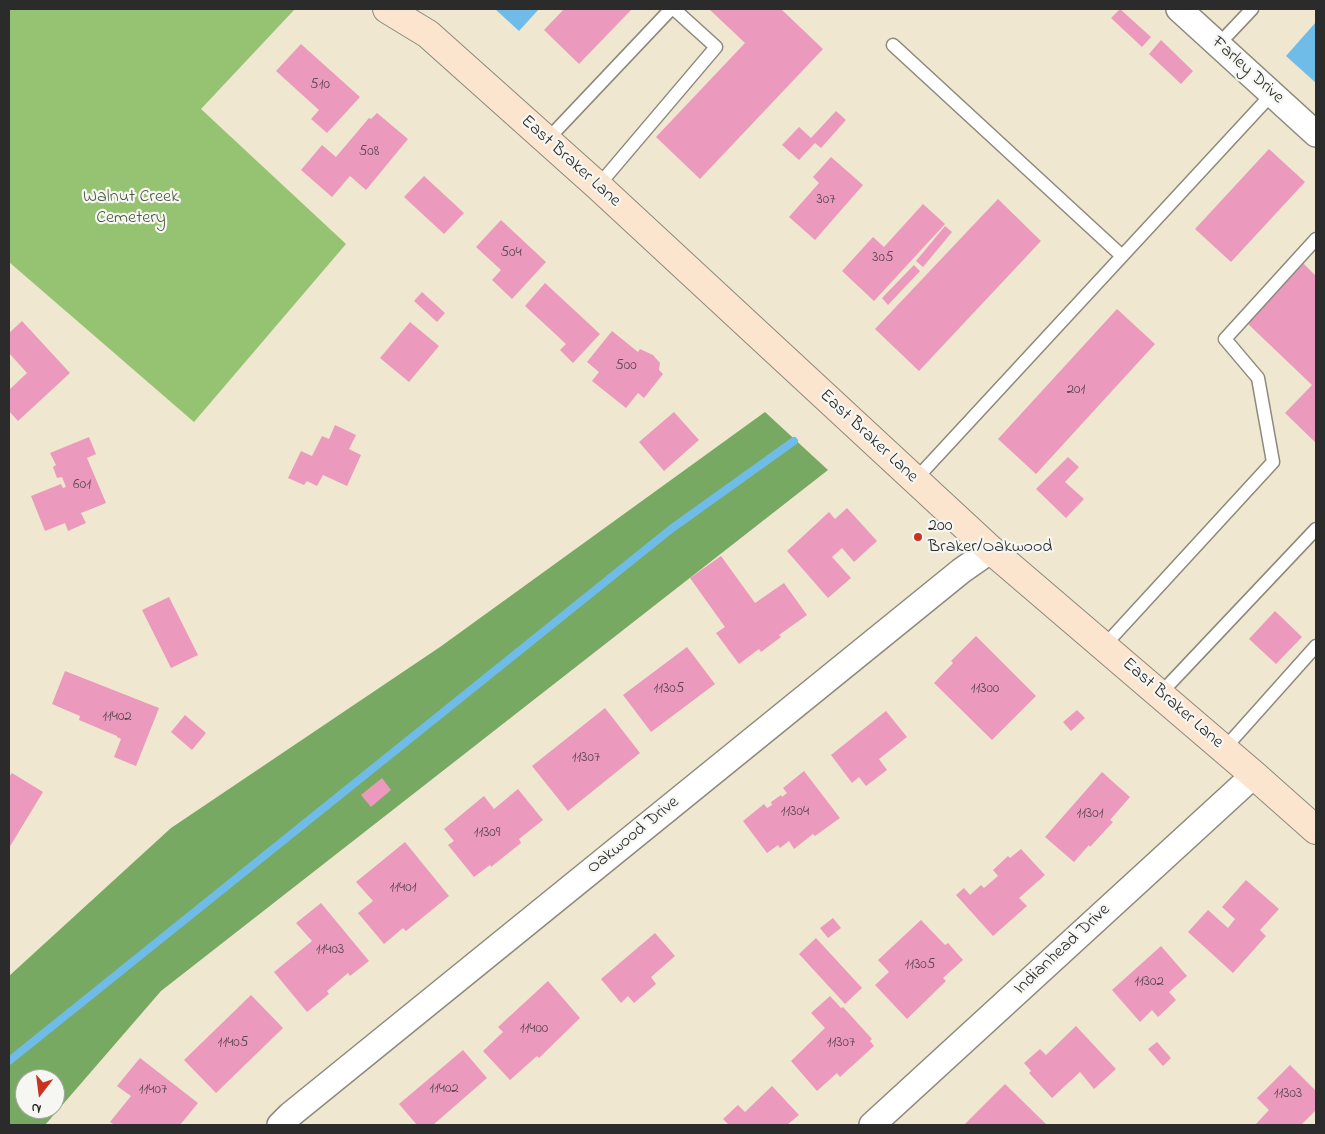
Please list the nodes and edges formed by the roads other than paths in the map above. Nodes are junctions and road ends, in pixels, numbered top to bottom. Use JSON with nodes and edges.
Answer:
{"nodes":[{"id":1,"x":387,"y":9,"type":"edge"},
{"id":2,"x":410,"y":9,"type":"edge"},
{"id":3,"x":673,"y":9,"type":"edge"},
{"id":4,"x":1179,"y":9,"type":"edge"},
{"id":5,"x":1252,"y":9,"type":"edge"},
{"id":6,"x":428,"y":34,"type":"junction"},
{"id":7,"x":893,"y":45,"type":"dead end"},
{"id":8,"x":1218,"y":45,"type":"junction"},
{"id":9,"x":1272,"y":94,"type":"junction"},
{"id":10,"x":1316,"y":134,"type":"edge"},
{"id":11,"x":546,"y":140,"type":"junction"},
{"id":12,"x":598,"y":186,"type":"junction"},
{"id":13,"x":1316,"y":239,"type":"edge"},
{"id":14,"x":1122,"y":256,"type":"junction"},
{"id":15,"x":915,"y":480,"type":"junction"},
{"id":16,"x":1316,"y":529,"type":"edge"},
{"id":17,"x":991,"y":550,"type":"junction"},
{"id":18,"x":1104,"y":646,"type":"junction"},
{"id":19,"x":1316,"y":646,"type":"edge"},
{"id":20,"x":1160,"y":694,"type":"junction"},
{"id":21,"x":1224,"y":748,"type":"junction"},
{"id":22,"x":1254,"y":774,"type":"junction"},
{"id":23,"x":1316,"y":830,"type":"edge"},
{"id":24,"x":280,"y":1125,"type":"edge"},
{"id":25,"x":872,"y":1125,"type":"edge"}],
"edges":[{"from":1,"to":6,"type":"main road","name":"East Braker Lane"},
{"from":2,"to":6,"type":"main road","name":"East Braker Lane"},
{"from":3,"to":11,"type":"lane"},
{"from":3,"to":12,"type":"lane"},
{"from":4,"to":8,"type":"street","name":"Farley Drive"},
{"from":5,"to":8,"type":"lane"},
{"from":6,"to":11,"type":"main road","name":"East Braker Lane"},
{"from":7,"to":14,"type":"lane"},
{"from":8,"to":9,"type":"street","name":"Farley Drive"},
{"from":9,"to":10,"type":"street","name":"Farley Drive"},
{"from":9,"to":14,"type":"lane"},
{"from":11,"to":12,"type":"main road","name":"East Braker Lane"},
{"from":12,"to":15,"type":"main road","name":"East Braker Lane"},
{"from":13,"to":18,"type":"lane"},
{"from":14,"to":15,"type":"lane"},
{"from":15,"to":17,"type":"main road","name":"East Braker Lane"},
{"from":16,"to":20,"type":"lane"},
{"from":17,"to":18,"type":"main road","name":"East Braker Lane"},
{"from":17,"to":24,"type":"street","name":"Oakwood Drive"},
{"from":18,"to":20,"type":"main road","name":"East Braker Lane"},
{"from":19,"to":21,"type":"lane"},
{"from":20,"to":21,"type":"main road","name":"East Braker Lane"},
{"from":21,"to":22,"type":"main road","name":"East Braker Lane"},
{"from":22,"to":23,"type":"main road","name":"East Braker Lane"},
{"from":22,"to":25,"type":"street","name":"Indianhead Drive"}]}
